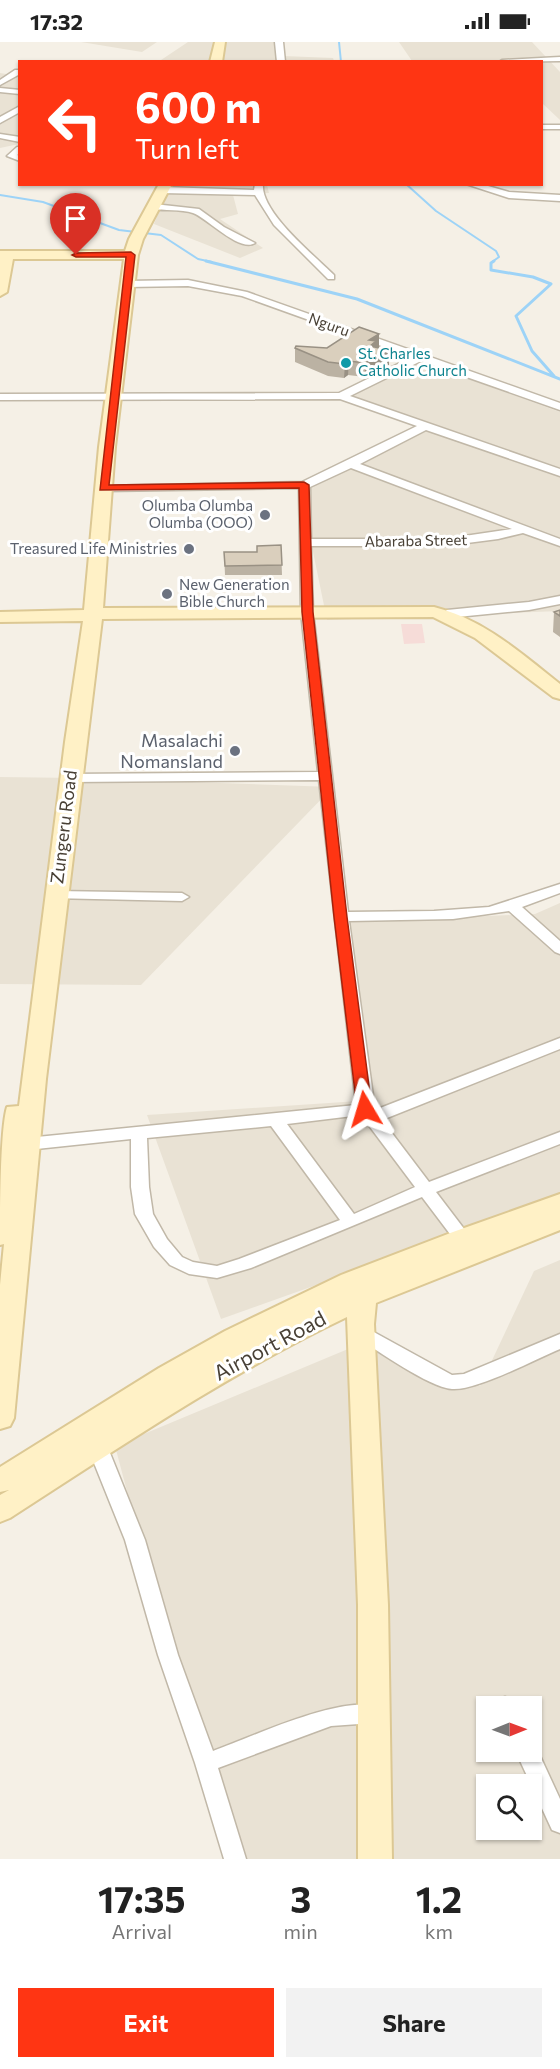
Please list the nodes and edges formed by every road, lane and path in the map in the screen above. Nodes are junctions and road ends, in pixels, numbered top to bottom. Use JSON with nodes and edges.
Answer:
{"nodes":[{"id":1,"x":220,"y":42,"type":"edge"},
{"id":2,"x":226,"y":42,"type":"edge"},
{"id":3,"x":279,"y":42,"type":"edge"},
{"id":4,"x":216,"y":60,"type":"edge"},
{"id":5,"x":223,"y":60,"type":"edge"},
{"id":6,"x":281,"y":60,"type":"edge"},
{"id":7,"x":543,"y":61,"type":"edge"},
{"id":8,"x":558,"y":61,"type":"edge"},
{"id":9,"x":0,"y":69,"type":"edge"},
{"id":10,"x":18,"y":72,"type":"edge"},
{"id":11,"x":18,"y":73,"type":"edge"},
{"id":12,"x":0,"y":83,"type":"edge"},
{"id":13,"x":0,"y":90,"type":"edge"},
{"id":14,"x":18,"y":92,"type":"edge"},
{"id":15,"x":18,"y":109,"type":"edge"},
{"id":16,"x":0,"y":121,"type":"edge"},
{"id":17,"x":543,"y":127,"type":"edge"},
{"id":18,"x":560,"y":127,"type":"edge"},
{"id":19,"x":0,"y":136,"type":"edge"},
{"id":20,"x":18,"y":140,"type":"edge"},
{"id":21,"x":18,"y":151,"type":"edge"},
{"id":22,"x":18,"y":158,"type":"edge"},
{"id":23,"x":162,"y":186,"type":"edge"},
{"id":24,"x":477,"y":186,"type":"edge"},
{"id":25,"x":259,"y":189,"type":"edge"},
{"id":26,"x":560,"y":198,"type":"edge"},
{"id":27,"x":154,"y":207,"type":"junction"},
{"id":28,"x":133,"y":242,"type":"junction"},
{"id":29,"x":250,"y":243,"type":"dead end"},
{"id":30,"x":3,"y":255,"type":"edge"},
{"id":31,"x":331,"y":277,"type":"dead end"},
{"id":32,"x":127,"y":284,"type":"junction"},
{"id":33,"x":0,"y":292,"type":"edge"},
{"id":34,"x":420,"y":357,"type":"junction"},
{"id":35,"x":110,"y":396,"type":"junction"},
{"id":36,"x":341,"y":396,"type":"junction"},
{"id":37,"x":0,"y":397,"type":"edge"},
{"id":38,"x":560,"y":407,"type":"edge"},
{"id":39,"x":425,"y":426,"type":"junction"},
{"id":40,"x":351,"y":464,"type":"junction"},
{"id":41,"x":560,"y":472,"type":"edge"},
{"id":42,"x":304,"y":485,"type":"junction"},
{"id":43,"x":104,"y":488,"type":"junction"},
{"id":44,"x":524,"y":529,"type":"junction"},
{"id":45,"x":306,"y":542,"type":"junction"},
{"id":46,"x":560,"y":543,"type":"edge"},
{"id":47,"x":560,"y":600,"type":"edge"},
{"id":48,"x":0,"y":611,"type":"edge"},
{"id":49,"x":91,"y":612,"type":"junction"},
{"id":50,"x":307,"y":612,"type":"junction"},
{"id":51,"x":447,"y":614,"type":"junction"},
{"id":52,"x":0,"y":617,"type":"edge"},
{"id":53,"x":560,"y":693,"type":"edge"},
{"id":54,"x":326,"y":776,"type":"junction"},
{"id":55,"x":70,"y":778,"type":"junction"},
{"id":56,"x":560,"y":888,"type":"edge"},
{"id":57,"x":56,"y":895,"type":"junction"},
{"id":58,"x":182,"y":897,"type":"dead end"},
{"id":59,"x":512,"y":906,"type":"junction"},
{"id":60,"x":340,"y":917,"type":"junction"},
{"id":61,"x":560,"y":949,"type":"edge"},
{"id":62,"x":560,"y":1043,"type":"edge"},
{"id":63,"x":367,"y":1113,"type":"junction"},
{"id":64,"x":276,"y":1121,"type":"junction"},
{"id":65,"x":139,"y":1131,"type":"junction"},
{"id":66,"x":560,"y":1138,"type":"edge"},
{"id":67,"x":27,"y":1144,"type":"junction"},
{"id":68,"x":424,"y":1190,"type":"junction"},
{"id":69,"x":560,"y":1203,"type":"edge"},
{"id":70,"x":560,"y":1220,"type":"edge"},
{"id":71,"x":351,"y":1222,"type":"junction"},
{"id":72,"x":0,"y":1236,"type":"edge"},
{"id":73,"x":462,"y":1238,"type":"junction"},
{"id":74,"x":363,"y":1298,"type":"junction"},
{"id":75,"x":361,"y":1332,"type":"junction"},
{"id":76,"x":560,"y":1341,"type":"edge"},
{"id":77,"x":0,"y":1418,"type":"edge"},
{"id":78,"x":98,"y":1448,"type":"junction"},
{"id":79,"x":5,"y":1485,"type":"edge"},
{"id":80,"x":373,"y":1714,"type":"junction"},
{"id":81,"x":532,"y":1762,"type":"edge"},
{"id":82,"x":206,"y":1763,"type":"junction"},
{"id":83,"x":560,"y":1823,"type":"edge"},
{"id":84,"x":235,"y":1859,"type":"edge"},
{"id":85,"x":375,"y":1859,"type":"edge"}],
"edges":[{"from":1,"to":4,"type":"street"},
{"from":2,"to":5,"type":"street"},
{"from":3,"to":6,"type":"street"},
{"from":7,"to":8,"type":"street"},
{"from":9,"to":10,"type":"street"},
{"from":11,"to":12,"type":"street"},
{"from":13,"to":14,"type":"street"},
{"from":15,"to":16,"type":"street"},
{"from":17,"to":18,"type":"street"},
{"from":19,"to":20,"type":"street"},
{"from":21,"to":22,"type":"street"},
{"from":23,"to":25,"type":"street"},
{"from":23,"to":27,"type":"street"},
{"from":23,"to":28,"type":"street"},
{"from":24,"to":26,"type":"street"},
{"from":25,"to":31,"type":"street"},
{"from":27,"to":28,"type":"street"},
{"from":27,"to":29,"type":"street"},
{"from":28,"to":30,"type":"street"},
{"from":28,"to":32,"type":"street","name":"Zungeru Road"},
{"from":28,"to":35,"type":"street"},
{"from":30,"to":33,"type":"street"},
{"from":32,"to":34,"type":"street","name":"Nguru"},
{"from":32,"to":35,"type":"street","name":"Zungeru Road"},
{"from":34,"to":36,"type":"street"},
{"from":34,"to":38,"type":"street","name":"Nguru"},
{"from":35,"to":36,"type":"street"},
{"from":35,"to":37,"type":"street"},
{"from":35,"to":43,"type":"street","name":"Zungeru Road"},
{"from":35,"to":49,"type":"street"},
{"from":36,"to":39,"type":"street"},
{"from":39,"to":40,"type":"street"},
{"from":39,"to":41,"type":"street"},
{"from":40,"to":42,"type":"street"},
{"from":40,"to":44,"type":"street"},
{"from":42,"to":43,"type":"street"},
{"from":42,"to":45,"type":"street"},
{"from":43,"to":49,"type":"street","name":"Zungeru Road"},
{"from":44,"to":45,"type":"street","name":"Abaraba Street"},
{"from":44,"to":46,"type":"street"},
{"from":45,"to":50,"type":"street"},
{"from":47,"to":51,"type":"street"},
{"from":48,"to":49,"type":"street"},
{"from":49,"to":50,"type":"street"},
{"from":49,"to":52,"type":"street"},
{"from":49,"to":55,"type":"street","name":"Zungeru Road"},
{"from":49,"to":72,"type":"street"},
{"from":50,"to":51,"type":"street"},
{"from":50,"to":54,"type":"street"},
{"from":51,"to":53,"type":"street"},
{"from":54,"to":55,"type":"street"},
{"from":54,"to":60,"type":"street"},
{"from":55,"to":57,"type":"street","name":"Zungeru Road"},
{"from":56,"to":59,"type":"street"},
{"from":57,"to":58,"type":"street"},
{"from":57,"to":67,"type":"street","name":"Zungeru Road"},
{"from":59,"to":60,"type":"street"},
{"from":59,"to":61,"type":"street"},
{"from":60,"to":63,"type":"street"},
{"from":62,"to":63,"type":"street"},
{"from":63,"to":64,"type":"street"},
{"from":63,"to":68,"type":"street"},
{"from":64,"to":65,"type":"street"},
{"from":64,"to":71,"type":"street"},
{"from":65,"to":67,"type":"street"},
{"from":65,"to":71,"type":"street"},
{"from":66,"to":68,"type":"street"},
{"from":67,"to":77,"type":"street","name":"Zungeru Road"},
{"from":68,"to":71,"type":"street"},
{"from":68,"to":73,"type":"street"},
{"from":69,"to":73,"type":"street","name":"Airport Road"},
{"from":70,"to":74,"type":"street","name":"Airport Road"},
{"from":73,"to":79,"type":"street","name":"Airport Road"},
{"from":74,"to":75,"type":"street"},
{"from":74,"to":78,"type":"street","name":"Airport Road"},
{"from":75,"to":76,"type":"street"},
{"from":75,"to":80,"type":"street"},
{"from":78,"to":79,"type":"street","name":"Airport Road"},
{"from":78,"to":82,"type":"street"},
{"from":80,"to":82,"type":"street"},
{"from":80,"to":85,"type":"street"},
{"from":81,"to":83,"type":"street"},
{"from":82,"to":84,"type":"street"}]}
